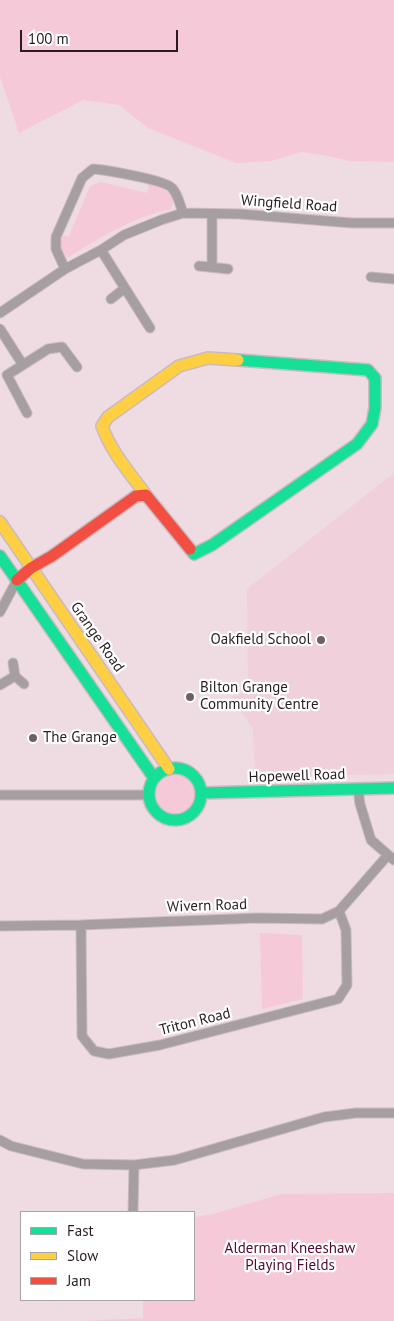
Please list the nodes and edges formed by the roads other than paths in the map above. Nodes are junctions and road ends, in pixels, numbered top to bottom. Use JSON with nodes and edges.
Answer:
{"nodes":[{"id":1,"x":183,"y":213,"type":"junction"},
{"id":2,"x":212,"y":214,"type":"junction"},
{"id":3,"x":394,"y":223,"type":"edge"},
{"id":4,"x":101,"y":250,"type":"junction"},
{"id":5,"x":198,"y":266,"type":"dead end"},
{"id":6,"x":212,"y":266,"type":"junction"},
{"id":7,"x":65,"y":269,"type":"junction"},
{"id":8,"x":228,"y":269,"type":"dead end"},
{"id":9,"x":370,"y":277,"type":"dead end"},
{"id":10,"x":394,"y":278,"type":"edge"},
{"id":11,"x":125,"y":288,"type":"junction"},
{"id":12,"x":111,"y":299,"type":"dead end"},
{"id":13,"x":0,"y":313,"type":"edge"},
{"id":14,"x":150,"y":328,"type":"dead end"},
{"id":15,"x":0,"y":329,"type":"edge"},
{"id":16,"x":23,"y":365,"type":"junction"},
{"id":17,"x":77,"y":367,"type":"dead end"},
{"id":18,"x":27,"y":413,"type":"dead end"},
{"id":19,"x":146,"y":495,"type":"junction"},
{"id":20,"x":0,"y":522,"type":"edge"},
{"id":21,"x":0,"y":556,"type":"edge"},
{"id":22,"x":31,"y":568,"type":"junction"},
{"id":23,"x":17,"y":580,"type":"junction"},
{"id":24,"x":0,"y":612,"type":"edge"},
{"id":25,"x":13,"y":664,"type":"dead end"},
{"id":26,"x":15,"y":676,"type":"junction"},
{"id":27,"x":24,"y":684,"type":"dead end"},
{"id":28,"x":0,"y":685,"type":"edge"},
{"id":29,"x":169,"y":768,"type":"junction"},
{"id":30,"x":154,"y":778,"type":"junction"},
{"id":31,"x":394,"y":788,"type":"edge"},
{"id":32,"x":358,"y":789,"type":"junction"},
{"id":33,"x":201,"y":793,"type":"junction"},
{"id":34,"x":0,"y":795,"type":"edge"},
{"id":35,"x":149,"y":795,"type":"junction"},
{"id":36,"x":391,"y":858,"type":"edge"},
{"id":37,"x":339,"y":911,"type":"junction"},
{"id":38,"x":81,"y":925,"type":"junction"},
{"id":39,"x":0,"y":926,"type":"edge"},
{"id":40,"x":394,"y":1113,"type":"edge"},
{"id":41,"x":0,"y":1140,"type":"edge"},
{"id":42,"x":134,"y":1165,"type":"junction"},
{"id":43,"x":133,"y":1211,"type":"edge"}],
"edges":[{"from":1,"to":2,"type":"street","name":"Wingfield Road"},
{"from":1,"to":4,"type":"street","name":"Wingfield Road"},
{"from":1,"to":7,"type":"street"},
{"from":2,"to":3,"type":"street","name":"Wingfield Road"},
{"from":2,"to":6,"type":"street"},
{"from":4,"to":7,"type":"street","name":"Wingfield Road"},
{"from":4,"to":11,"type":"street"},
{"from":5,"to":6,"type":"street"},
{"from":6,"to":8,"type":"street"},
{"from":7,"to":13,"type":"street","name":"Wingfield Road"},
{"from":9,"to":10,"type":"street"},
{"from":11,"to":12,"type":"street"},
{"from":11,"to":14,"type":"street"},
{"from":15,"to":16,"type":"street"},
{"from":16,"to":17,"type":"street"},
{"from":16,"to":18,"type":"street"},
{"from":19,"to":19,"type":"street"},
{"from":19,"to":22,"type":"street"},
{"from":20,"to":22,"type":"street","name":"Grange Road"},
{"from":21,"to":23,"type":"street"},
{"from":22,"to":23,"type":"street"},
{"from":22,"to":29,"type":"street","name":"Grange Road"},
{"from":23,"to":24,"type":"street"},
{"from":23,"to":30,"type":"street"},
{"from":25,"to":26,"type":"street"},
{"from":26,"to":27,"type":"street"},
{"from":26,"to":28,"type":"street"},
{"from":29,"to":30,"type":"street"},
{"from":29,"to":33,"type":"street"},
{"from":30,"to":35,"type":"street"},
{"from":31,"to":32,"type":"street","name":"Hopewell Road"},
{"from":32,"to":33,"type":"street","name":"Hopewell Road"},
{"from":32,"to":36,"type":"street"},
{"from":33,"to":35,"type":"street"},
{"from":34,"to":35,"type":"street"},
{"from":36,"to":37,"type":"street"},
{"from":37,"to":38,"type":"street","name":"Wivern Road"},
{"from":37,"to":38,"type":"street","name":"Triton Road"},
{"from":38,"to":39,"type":"street","name":"Wivern Road"},
{"from":40,"to":42,"type":"street"},
{"from":41,"to":42,"type":"street"},
{"from":42,"to":43,"type":"street"}]}
